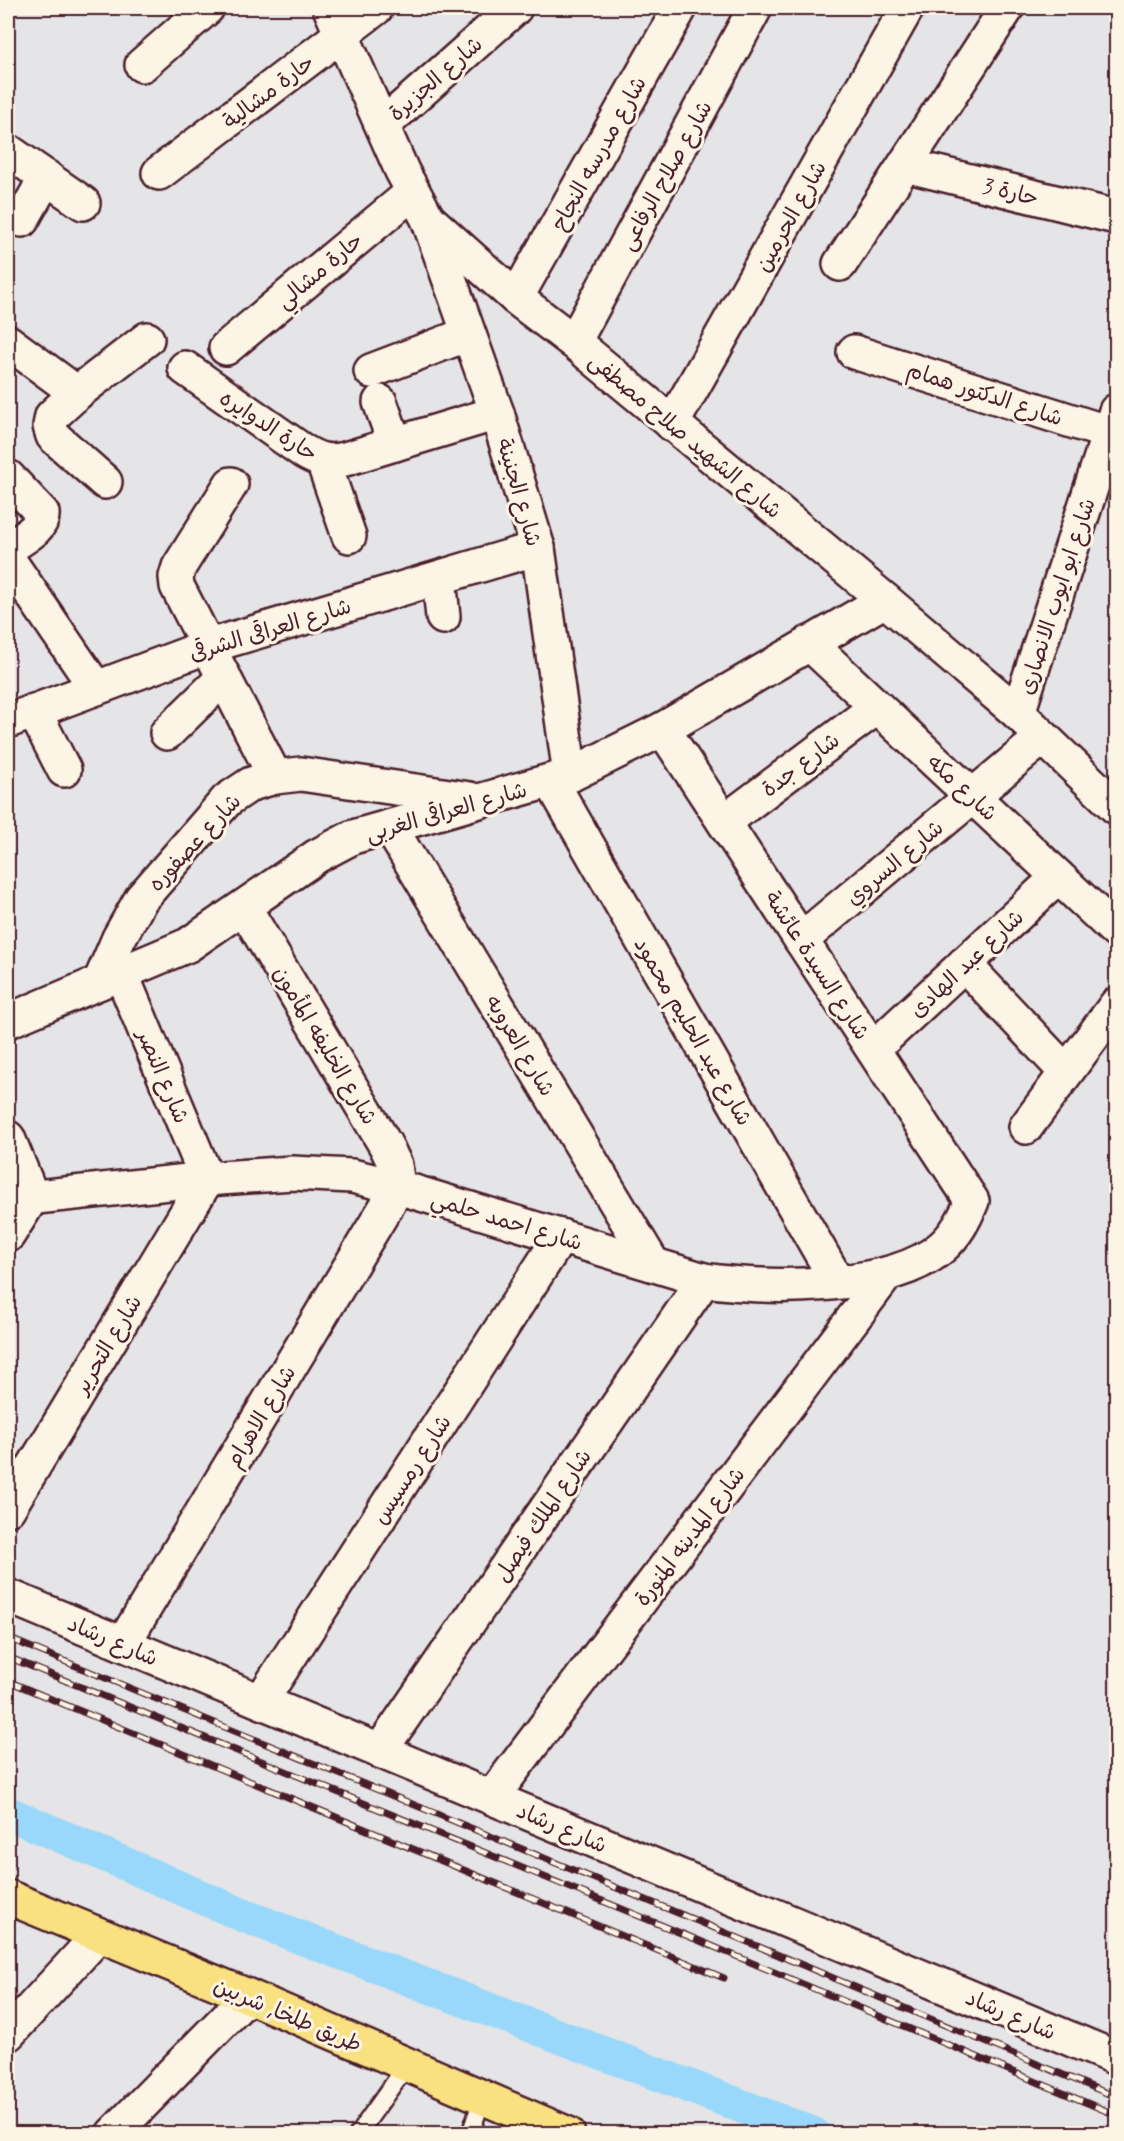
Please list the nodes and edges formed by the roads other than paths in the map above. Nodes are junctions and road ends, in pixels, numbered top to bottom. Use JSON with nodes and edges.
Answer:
{"nodes":[{"id":1,"x":207,"y":8,"type":"edge"},
{"id":2,"x":376,"y":8,"type":"edge"},
{"id":3,"x":515,"y":8,"type":"edge"},
{"id":4,"x":680,"y":8,"type":"edge"},
{"id":5,"x":755,"y":8,"type":"edge"},
{"id":6,"x":907,"y":8,"type":"edge"},
{"id":7,"x":1007,"y":8,"type":"edge"},
{"id":8,"x":336,"y":21,"type":"edge"},
{"id":9,"x":142,"y":64,"type":"dead end"},
{"id":10,"x":382,"y":125,"type":"junction"},
{"id":11,"x":8,"y":151,"type":"edge"},
{"id":12,"x":905,"y":165,"type":"junction"},
{"id":13,"x":159,"y":173,"type":"dead end"},
{"id":14,"x":46,"y":177,"type":"junction"},
{"id":15,"x":83,"y":203,"type":"dead end"},
{"id":16,"x":420,"y":206,"type":"junction"},
{"id":17,"x":1116,"y":217,"type":"edge"},
{"id":18,"x":22,"y":220,"type":"dead end"},
{"id":19,"x":840,"y":264,"type":"dead end"},
{"id":20,"x":516,"y":298,"type":"junction"},
{"id":21,"x":468,"y":334,"type":"junction"},
{"id":22,"x":147,"y":339,"type":"dead end"},
{"id":23,"x":8,"y":342,"type":"edge"},
{"id":24,"x":574,"y":342,"type":"junction"},
{"id":25,"x":226,"y":348,"type":"dead end"},
{"id":26,"x":854,"y":352,"type":"dead end"},
{"id":27,"x":185,"y":368,"type":"dead end"},
{"id":28,"x":77,"y":393,"type":"junction"},
{"id":29,"x":497,"y":413,"type":"junction"},
{"id":30,"x":672,"y":424,"type":"junction"},
{"id":31,"x":1114,"y":426,"type":"edge"},
{"id":32,"x":395,"y":444,"type":"junction"},
{"id":33,"x":323,"y":461,"type":"junction"},
{"id":34,"x":8,"y":477,"type":"edge"},
{"id":35,"x":105,"y":482,"type":"dead end"},
{"id":36,"x":231,"y":484,"type":"dead end"},
{"id":37,"x":349,"y":536,"type":"dead end"},
{"id":38,"x":8,"y":548,"type":"edge"},
{"id":39,"x":538,"y":548,"type":"junction"},
{"id":40,"x":8,"y":558,"type":"edge"},
{"id":41,"x":439,"y":578,"type":"junction"},
{"id":42,"x":885,"y":600,"type":"junction"},
{"id":43,"x":443,"y":617,"type":"dead end"},
{"id":44,"x":809,"y":643,"type":"junction"},
{"id":45,"x":209,"y":646,"type":"junction"},
{"id":46,"x":224,"y":676,"type":"junction"},
{"id":47,"x":96,"y":688,"type":"junction"},
{"id":48,"x":877,"y":707,"type":"junction"},
{"id":49,"x":1018,"y":713,"type":"junction"},
{"id":50,"x":21,"y":716,"type":"edge"},
{"id":51,"x":663,"y":729,"type":"junction"},
{"id":52,"x":167,"y":733,"type":"dead end"},
{"id":53,"x":1043,"y":737,"type":"junction"},
{"id":54,"x":64,"y":770,"type":"dead end"},
{"id":55,"x":275,"y":777,"type":"junction"},
{"id":56,"x":560,"y":778,"type":"junction"},
{"id":57,"x":972,"y":797,"type":"junction"},
{"id":58,"x":480,"y":801,"type":"junction"},
{"id":59,"x":1116,"y":807,"type":"edge"},
{"id":60,"x":724,"y":822,"type":"junction"},
{"id":61,"x":390,"y":827,"type":"junction"},
{"id":62,"x":1058,"y":877,"type":"junction"},
{"id":63,"x":244,"y":907,"type":"junction"},
{"id":64,"x":1116,"y":931,"type":"edge"},
{"id":65,"x":801,"y":939,"type":"junction"},
{"id":66,"x":964,"y":964,"type":"junction"},
{"id":67,"x":111,"y":977,"type":"junction"},
{"id":68,"x":1116,"y":1005,"type":"edge"},
{"id":69,"x":8,"y":1021,"type":"edge"},
{"id":70,"x":873,"y":1049,"type":"junction"},
{"id":71,"x":1066,"y":1072,"type":"junction"},
{"id":72,"x":1026,"y":1127,"type":"dead end"},
{"id":73,"x":8,"y":1138,"type":"edge"},
{"id":74,"x":207,"y":1179,"type":"junction"},
{"id":75,"x":398,"y":1187,"type":"junction"},
{"id":76,"x":20,"y":1198,"type":"edge"},
{"id":77,"x":972,"y":1201,"type":"joint"},
{"id":78,"x":8,"y":1235,"type":"edge"},
{"id":79,"x":561,"y":1236,"type":"junction"},
{"id":80,"x":653,"y":1264,"type":"junction"},
{"id":81,"x":886,"y":1275,"type":"junction"},
{"id":82,"x":704,"y":1280,"type":"junction"},
{"id":83,"x":837,"y":1281,"type":"junction"},
{"id":84,"x":8,"y":1509,"type":"edge"},
{"id":85,"x":8,"y":1596,"type":"edge"},
{"id":86,"x":123,"y":1644,"type":"junction"},
{"id":87,"x":261,"y":1701,"type":"junction"},
{"id":88,"x":381,"y":1751,"type":"junction"},
{"id":89,"x":492,"y":1797,"type":"junction"},
{"id":90,"x":8,"y":1897,"type":"edge"},
{"id":91,"x":99,"y":1935,"type":"junction"},
{"id":92,"x":248,"y":1996,"type":"junction"},
{"id":93,"x":8,"y":2034,"type":"edge"},
{"id":94,"x":1116,"y":2058,"type":"edge"},
{"id":95,"x":407,"y":2065,"type":"junction"},
{"id":96,"x":483,"y":2097,"type":"junction"},
{"id":97,"x":113,"y":2133,"type":"edge"},
{"id":98,"x":358,"y":2133,"type":"edge"},
{"id":99,"x":470,"y":2133,"type":"edge"},
{"id":100,"x":568,"y":2133,"type":"edge"}],
"edges":[{"from":1,"to":9,"type":"street"},
{"from":2,"to":8,"type":"street","name":"حارة مشالية"},
{"from":3,"to":10,"type":"street","name":"شارع الجزيرة"},
{"from":4,"to":20,"type":"street","name":"شارع مدرسه النجاح"},
{"from":5,"to":24,"type":"street","name":"شارع صلاح الرفاعى"},
{"from":6,"to":30,"type":"street","name":"شارع الحرمين"},
{"from":7,"to":12,"type":"street"},
{"from":8,"to":10,"type":"street","name":"شارع الشهيد صلاح مصطفى"},
{"from":8,"to":13,"type":"street","name":"حارة مشالية"},
{"from":10,"to":16,"type":"street","name":"شارع الشهيد صلاح مصطفى"},
{"from":11,"to":14,"type":"street"},
{"from":12,"to":17,"type":"street","name":"حارة 3"},
{"from":12,"to":19,"type":"street"},
{"from":14,"to":15,"type":"street"},
{"from":14,"to":18,"type":"street"},
{"from":16,"to":20,"type":"street","name":"شارع الشهيد صلاح مصطفى"},
{"from":16,"to":21,"type":"street","name":"شارع الجنينة"},
{"from":16,"to":25,"type":"street","name":"حارة مشالي"},
{"from":20,"to":24,"type":"street","name":"شارع الشهيد صلاح مصطفى"},
{"from":21,"to":29,"type":"street","name":"شارع الجنينة"},
{"from":21,"to":32,"type":"street"},
{"from":22,"to":28,"type":"street"},
{"from":23,"to":28,"type":"street"},
{"from":24,"to":30,"type":"street","name":"شارع الشهيد صلاح مصطفى"},
{"from":26,"to":31,"type":"street","name":"شارع الدكتور همام"},
{"from":27,"to":33,"type":"street","name":"حارة الدوايره"},
{"from":28,"to":35,"type":"street"},
{"from":29,"to":32,"type":"street","name":"حارة الدوايره"},
{"from":29,"to":39,"type":"street","name":"شارع الجنينة"},
{"from":30,"to":42,"type":"street","name":"شارع الشهيد صلاح مصطفى"},
{"from":31,"to":49,"type":"street","name":"شارع ابو ايوب الانصارى"},
{"from":32,"to":33,"type":"street","name":"حارة الدوايره"},
{"from":33,"to":37,"type":"street"},
{"from":34,"to":38,"type":"street"},
{"from":36,"to":45,"type":"street"},
{"from":39,"to":41,"type":"street","name":"شارع العراقى الشرقى"},
{"from":39,"to":56,"type":"street","name":"شارع الجنينة"},
{"from":40,"to":47,"type":"street"},
{"from":41,"to":43,"type":"street"},
{"from":41,"to":45,"type":"street","name":"شارع العراقى الشرقى"},
{"from":42,"to":44,"type":"street","name":"شارع العراقى الغربى"},
{"from":42,"to":49,"type":"street","name":"شارع الشهيد صلاح مصطفى"},
{"from":44,"to":48,"type":"street","name":"شارع مكه"},
{"from":44,"to":51,"type":"street","name":"شارع العراقى الغربى"},
{"from":45,"to":46,"type":"street"},
{"from":45,"to":47,"type":"street","name":"شارع العراقى الشرقى"},
{"from":46,"to":52,"type":"street"},
{"from":46,"to":55,"type":"street"},
{"from":47,"to":50,"type":"street","name":"شارع العراقى الشرقى"},
{"from":48,"to":57,"type":"street","name":"شارع مكه"},
{"from":48,"to":60,"type":"street","name":"شارع جدة"},
{"from":49,"to":53,"type":"street","name":"شارع الشهيد صلاح مصطفى"},
{"from":50,"to":54,"type":"street"},
{"from":51,"to":56,"type":"street","name":"شارع العراقى الغربى"},
{"from":51,"to":60,"type":"street","name":"شارع السيدة عائشة"},
{"from":53,"to":57,"type":"street","name":"شارع السروي"},
{"from":53,"to":59,"type":"street","name":"شارع الشهيد صلاح مصطفى"},
{"from":55,"to":58,"type":"street","name":"شارع عصفوره"},
{"from":55,"to":67,"type":"street","name":"شارع عصفوره"},
{"from":56,"to":58,"type":"street","name":"شارع العراقى الغربى"},
{"from":56,"to":83,"type":"street","name":"شارع عبد الحليم محمود"},
{"from":57,"to":62,"type":"street","name":"شارع مكه"},
{"from":57,"to":65,"type":"street","name":"شارع السروي"},
{"from":58,"to":61,"type":"street","name":"شارع العراقى الغربى"},
{"from":60,"to":65,"type":"street","name":"شارع السيدة عائشة"},
{"from":61,"to":63,"type":"street","name":"شارع العراقى الغربى"},
{"from":61,"to":80,"type":"street","name":"شارع العروبه"},
{"from":62,"to":64,"type":"street","name":"شارع مكه"},
{"from":62,"to":66,"type":"street","name":"شارع عبد الهادى"},
{"from":63,"to":67,"type":"street","name":"شارع العراقى الغربى"},
{"from":63,"to":75,"type":"street","name":"شارع الخليفه المأمون"},
{"from":65,"to":70,"type":"street","name":"شارع السيدة عائشة"},
{"from":66,"to":70,"type":"street","name":"شارع عبد الهادى"},
{"from":66,"to":71,"type":"street"},
{"from":67,"to":69,"type":"street","name":"شارع العراقى الغربى"},
{"from":67,"to":74,"type":"street","name":"شارع النصر"},
{"from":68,"to":71,"type":"street"},
{"from":70,"to":77,"type":"street","name":"شارع السيدة عائشة"},
{"from":71,"to":72,"type":"street"},
{"from":73,"to":76,"type":"street"},
{"from":74,"to":75,"type":"street","name":"شارع احمد حلمي"},
{"from":74,"to":76,"type":"street","name":"شارع احمد حلمي"},
{"from":74,"to":84,"type":"street","name":"شارع التحرير"},
{"from":75,"to":79,"type":"street","name":"شارع احمد حلمي"},
{"from":75,"to":86,"type":"street","name":"شارع الاهرام"},
{"from":76,"to":78,"type":"street"},
{"from":77,"to":81,"type":"street","name":"شارع احمد حلمي"},
{"from":79,"to":80,"type":"street","name":"شارع احمد حلمي"},
{"from":79,"to":87,"type":"street","name":"شارع رمسيس"},
{"from":80,"to":82,"type":"street","name":"شارع احمد حلمي"},
{"from":81,"to":83,"type":"street","name":"شارع احمد حلمي"},
{"from":81,"to":89,"type":"street","name":"شارع المدينه المنورة"},
{"from":82,"to":83,"type":"street","name":"شارع احمد حلمي"},
{"from":82,"to":88,"type":"street","name":"شارع الملك فيصل"},
{"from":85,"to":86,"type":"street","name":"شارع رشاد"},
{"from":86,"to":87,"type":"street","name":"شارع رشاد"},
{"from":87,"to":88,"type":"street","name":"شارع رشاد"},
{"from":88,"to":89,"type":"street","name":"شارع رشاد"},
{"from":89,"to":94,"type":"street","name":"شارع رشاد"},
{"from":90,"to":91,"type":"main road","name":"طريق طلخا, شربين"},
{"from":91,"to":92,"type":"main road","name":"طريق طلخا, شربين"},
{"from":91,"to":93,"type":"street"},
{"from":92,"to":95,"type":"main road","name":"طريق طلخا, شربين"},
{"from":92,"to":97,"type":"street"},
{"from":95,"to":96,"type":"main road","name":"طريق طلخا, شربين"},
{"from":95,"to":98,"type":"lane"},
{"from":96,"to":99,"type":"lane"},
{"from":96,"to":100,"type":"main road","name":"طريق طلخا, شربين"}]}
